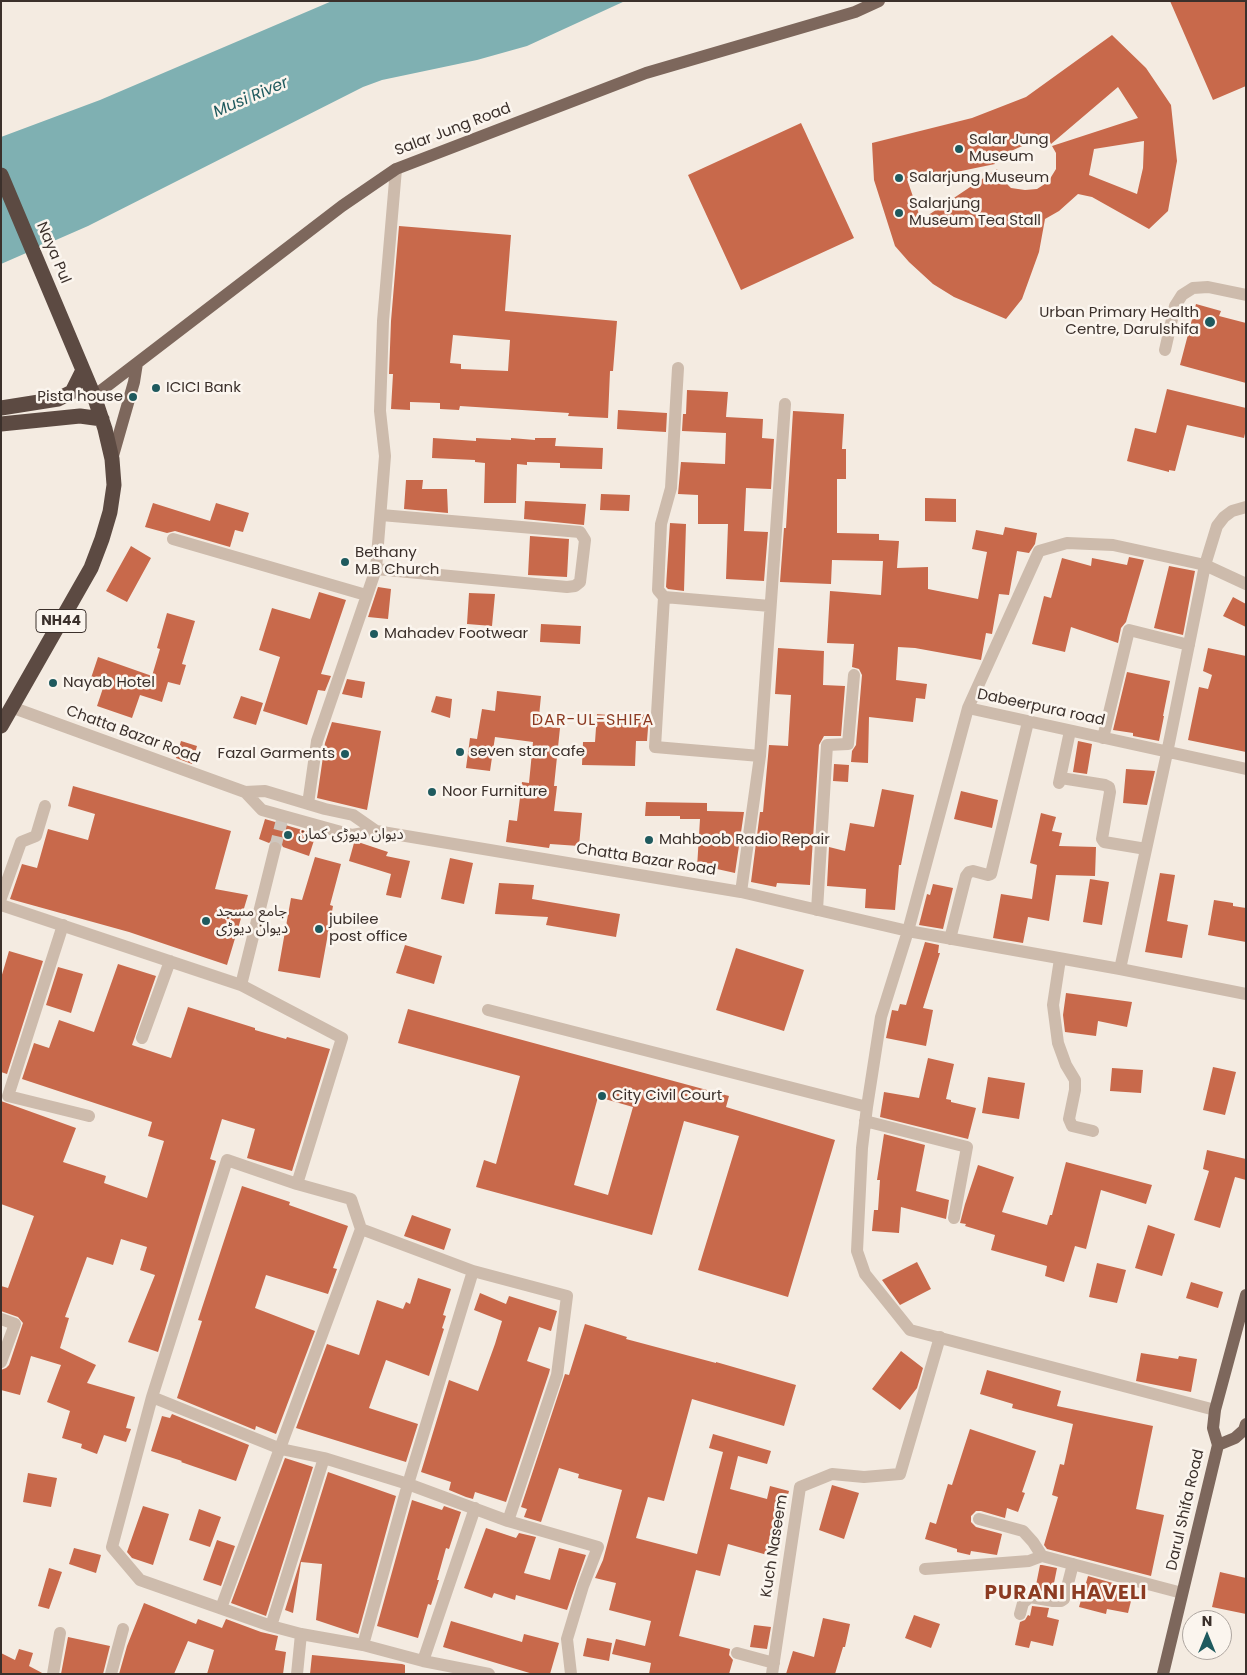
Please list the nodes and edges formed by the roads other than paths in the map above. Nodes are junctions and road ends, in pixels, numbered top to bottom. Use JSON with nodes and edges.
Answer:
{"nodes":[{"id":1,"x":879,"y":1,"type":"edge"},
{"id":2,"x":396,"y":169,"type":"junction"},
{"id":3,"x":1,"y":175,"type":"edge"},
{"id":4,"x":1246,"y":295,"type":"edge"},
{"id":5,"x":1165,"y":350,"type":"dead end"},
{"id":6,"x":137,"y":363,"type":"junction"},
{"id":7,"x":678,"y":368,"type":"dead end"},
{"id":8,"x":83,"y":370,"type":"junction"},
{"id":9,"x":94,"y":396,"type":"junction"},
{"id":10,"x":785,"y":404,"type":"dead end"},
{"id":11,"x":1,"y":408,"type":"edge"},
{"id":12,"x":102,"y":420,"type":"junction"},
{"id":13,"x":1,"y":424,"type":"edge"},
{"id":14,"x":112,"y":459,"type":"junction"},
{"id":15,"x":1246,"y":508,"type":"edge"},
{"id":16,"x":381,"y":515,"type":"junction"},
{"id":17,"x":173,"y":539,"type":"dead end"},
{"id":18,"x":1205,"y":565,"type":"junction"},
{"id":19,"x":376,"y":569,"type":"junction"},
{"id":20,"x":1246,"y":584,"type":"edge"},
{"id":21,"x":366,"y":595,"type":"junction"},
{"id":22,"x":664,"y":597,"type":"junction"},
{"id":23,"x":770,"y":606,"type":"junction"},
{"id":24,"x":1189,"y":645,"type":"junction"},
{"id":25,"x":854,"y":675,"type":"dead end"},
{"id":26,"x":11,"y":707,"type":"junction"},
{"id":27,"x":968,"y":708,"type":"junction"},
{"id":28,"x":1028,"y":722,"type":"junction"},
{"id":29,"x":1,"y":726,"type":"edge"},
{"id":30,"x":1070,"y":731,"type":"junction"},
{"id":31,"x":1103,"y":738,"type":"junction"},
{"id":32,"x":1167,"y":753,"type":"junction"},
{"id":33,"x":760,"y":756,"type":"junction"},
{"id":34,"x":1246,"y":769,"type":"edge"},
{"id":35,"x":245,"y":792,"type":"junction"},
{"id":36,"x":308,"y":804,"type":"junction"},
{"id":37,"x":45,"y":806,"type":"dead end"},
{"id":38,"x":376,"y":831,"type":"junction"},
{"id":39,"x":275,"y":848,"type":"tunnel mouth"},
{"id":40,"x":1146,"y":849,"type":"junction"},
{"id":41,"x":741,"y":892,"type":"junction"},
{"id":42,"x":1,"y":898,"type":"edge"},
{"id":43,"x":1,"y":904,"type":"edge"},
{"id":44,"x":817,"y":910,"type":"junction"},
{"id":45,"x":63,"y":924,"type":"junction"},
{"id":46,"x":908,"y":931,"type":"junction"},
{"id":47,"x":950,"y":939,"type":"junction"},
{"id":48,"x":1060,"y":959,"type":"junction"},
{"id":49,"x":170,"y":961,"type":"junction"},
{"id":50,"x":1120,"y":969,"type":"junction"},
{"id":51,"x":241,"y":985,"type":"junction"},
{"id":52,"x":1246,"y":994,"type":"edge"},
{"id":53,"x":488,"y":1010,"type":"dead end"},
{"id":54,"x":142,"y":1038,"type":"dead end"},
{"id":55,"x":867,"y":1106,"type":"junction"},
{"id":56,"x":89,"y":1116,"type":"dead end"},
{"id":57,"x":865,"y":1121,"type":"junction"},
{"id":58,"x":1093,"y":1132,"type":"dead end"},
{"id":59,"x":297,"y":1184,"type":"junction"},
{"id":60,"x":954,"y":1218,"type":"dead end"},
{"id":61,"x":362,"y":1229,"type":"junction"},
{"id":62,"x":473,"y":1271,"type":"junction"},
{"id":63,"x":1246,"y":1295,"type":"edge"},
{"id":64,"x":1,"y":1319,"type":"edge"},
{"id":65,"x":940,"y":1337,"type":"junction"},
{"id":66,"x":1,"y":1362,"type":"edge"},
{"id":67,"x":152,"y":1397,"type":"junction"},
{"id":68,"x":1215,"y":1410,"type":"junction"},
{"id":69,"x":1246,"y":1424,"type":"edge"},
{"id":70,"x":1218,"y":1445,"type":"junction"},
{"id":71,"x":280,"y":1449,"type":"junction"},
{"id":72,"x":324,"y":1458,"type":"junction"},
{"id":73,"x":408,"y":1484,"type":"junction"},
{"id":74,"x":475,"y":1508,"type":"junction"},
{"id":75,"x":979,"y":1519,"type":"dead end"},
{"id":76,"x":508,"y":1521,"type":"junction"},
{"id":77,"x":1042,"y":1556,"type":"junction"},
{"id":78,"x":1073,"y":1564,"type":"junction"},
{"id":79,"x":925,"y":1569,"type":"dead end"},
{"id":80,"x":1182,"y":1593,"type":"junction"},
{"id":81,"x":220,"y":1608,"type":"junction"},
{"id":82,"x":1020,"y":1614,"type":"dead end"},
{"id":83,"x":271,"y":1626,"type":"junction"},
{"id":84,"x":123,"y":1629,"type":"dead end"},
{"id":85,"x":60,"y":1632,"type":"dead end"},
{"id":86,"x":301,"y":1634,"type":"junction"},
{"id":87,"x":363,"y":1645,"type":"junction"},
{"id":88,"x":738,"y":1653,"type":"dead end"},
{"id":89,"x":423,"y":1661,"type":"junction"},
{"id":90,"x":773,"y":1668,"type":"edge"},
{"id":91,"x":53,"y":1674,"type":"edge"},
{"id":92,"x":111,"y":1674,"type":"edge"},
{"id":93,"x":297,"y":1674,"type":"edge"},
{"id":94,"x":489,"y":1674,"type":"edge"},
{"id":95,"x":571,"y":1674,"type":"edge"},
{"id":96,"x":1163,"y":1674,"type":"edge"}],
"edges":[{"from":1,"to":2,"type":"main road","name":"Salar Jung Road"},
{"from":2,"to":6,"type":"main road","name":"Salar Jung Road"},
{"from":2,"to":16,"type":"street"},
{"from":3,"to":8,"type":"highway","name":"Naya Pul","number":"NH44"},
{"from":4,"to":5,"type":"street"},
{"from":6,"to":9,"type":"main road","name":"Salar Jung Road"},
{"from":6,"to":14,"type":"main road"},
{"from":7,"to":22,"type":"street"},
{"from":8,"to":9,"type":"highway","number":"NH44"},
{"from":8,"to":11,"type":"highway"},
{"from":9,"to":12,"type":"highway","number":"NH44"},
{"from":10,"to":23,"type":"street"},
{"from":12,"to":13,"type":"highway"},
{"from":12,"to":14,"type":"highway","number":"NH44"},
{"from":14,"to":26,"type":"highway","number":"NH44"},
{"from":15,"to":18,"type":"street"},
{"from":16,"to":19,"type":"street"},
{"from":16,"to":19,"type":"street"},
{"from":17,"to":21,"type":"street"},
{"from":18,"to":20,"type":"street"},
{"from":18,"to":24,"type":"street"},
{"from":18,"to":27,"type":"street"},
{"from":19,"to":21,"type":"street"},
{"from":21,"to":36,"type":"street"},
{"from":22,"to":23,"type":"street"},
{"from":22,"to":33,"type":"street"},
{"from":23,"to":33,"type":"street"},
{"from":24,"to":31,"type":"street"},
{"from":24,"to":32,"type":"street"},
{"from":25,"to":44,"type":"street"},
{"from":26,"to":29,"type":"highway","number":"NH44"},
{"from":26,"to":35,"type":"street","name":"Chatta Bazar Road"},
{"from":27,"to":28,"type":"street","name":"Dabeerpura road"},
{"from":27,"to":46,"type":"street","name":"Dabeerpura road"},
{"from":28,"to":30,"type":"street","name":"Dabeerpura road"},
{"from":28,"to":47,"type":"street"},
{"from":30,"to":31,"type":"street","name":"Dabeerpura road"},
{"from":30,"to":40,"type":"street"},
{"from":31,"to":32,"type":"street","name":"Dabeerpura road"},
{"from":32,"to":34,"type":"street","name":"Dabeerpura road"},
{"from":32,"to":40,"type":"street"},
{"from":33,"to":41,"type":"street"},
{"from":35,"to":36,"type":"street","name":"Chatta Bazar Road"},
{"from":35,"to":38,"type":"street","name":"Chatta Bazar Road"},
{"from":36,"to":38,"type":"street","name":"Chatta Bazar Road"},
{"from":37,"to":42,"type":"street"},
{"from":38,"to":41,"type":"street","name":"Chatta Bazar Road"},
{"from":39,"to":51,"type":"street"},
{"from":40,"to":50,"type":"street"},
{"from":41,"to":44,"type":"street","name":"Chatta Bazar Road"},
{"from":43,"to":45,"type":"street"},
{"from":44,"to":46,"type":"street","name":"Chatta Bazar Road"},
{"from":45,"to":49,"type":"street"},
{"from":45,"to":56,"type":"street"},
{"from":46,"to":47,"type":"street","name":"Chatta Bazar Road"},
{"from":46,"to":55,"type":"street","name":"Dabeerpura road"},
{"from":47,"to":48,"type":"street","name":"Chatta Bazar Road"},
{"from":48,"to":50,"type":"street","name":"Chatta Bazar Road"},
{"from":48,"to":58,"type":"street"},
{"from":49,"to":51,"type":"street"},
{"from":49,"to":54,"type":"street"},
{"from":50,"to":52,"type":"street","name":"Chatta Bazar Road"},
{"from":51,"to":59,"type":"street"},
{"from":53,"to":55,"type":"street"},
{"from":55,"to":57,"type":"street","name":"Dabeerpura road"},
{"from":57,"to":60,"type":"street"},
{"from":57,"to":65,"type":"street","name":"Dabeerpura road"},
{"from":59,"to":61,"type":"street"},
{"from":59,"to":67,"type":"street"},
{"from":61,"to":62,"type":"street"},
{"from":61,"to":71,"type":"street"},
{"from":62,"to":73,"type":"street"},
{"from":62,"to":76,"type":"street"},
{"from":63,"to":68,"type":"main road","name":"Darul Shifa Road"},
{"from":64,"to":66,"type":"street"},
{"from":65,"to":68,"type":"street","name":"Dabeerpura road"},
{"from":65,"to":90,"type":"street","name":"Kuch Naseem"},
{"from":67,"to":71,"type":"street"},
{"from":67,"to":81,"type":"street"},
{"from":68,"to":70,"type":"main road","name":"Darul Shifa Road"},
{"from":69,"to":70,"type":"main road"},
{"from":70,"to":80,"type":"main road","name":"Darul Shifa Road"},
{"from":71,"to":72,"type":"street"},
{"from":71,"to":81,"type":"street"},
{"from":72,"to":73,"type":"street"},
{"from":72,"to":83,"type":"street"},
{"from":73,"to":74,"type":"street"},
{"from":73,"to":87,"type":"street"},
{"from":74,"to":76,"type":"street"},
{"from":74,"to":89,"type":"street"},
{"from":75,"to":77,"type":"street"},
{"from":76,"to":95,"type":"street"},
{"from":77,"to":78,"type":"street"},
{"from":77,"to":79,"type":"street"},
{"from":78,"to":80,"type":"street"},
{"from":78,"to":82,"type":"street"},
{"from":80,"to":96,"type":"main road","name":"Darul Shifa Road"},
{"from":81,"to":83,"type":"street"},
{"from":83,"to":86,"type":"street"},
{"from":84,"to":92,"type":"street"},
{"from":85,"to":91,"type":"street"},
{"from":86,"to":87,"type":"street"},
{"from":86,"to":93,"type":"street"},
{"from":87,"to":89,"type":"street"},
{"from":88,"to":90,"type":"street"},
{"from":89,"to":94,"type":"street"}]}
